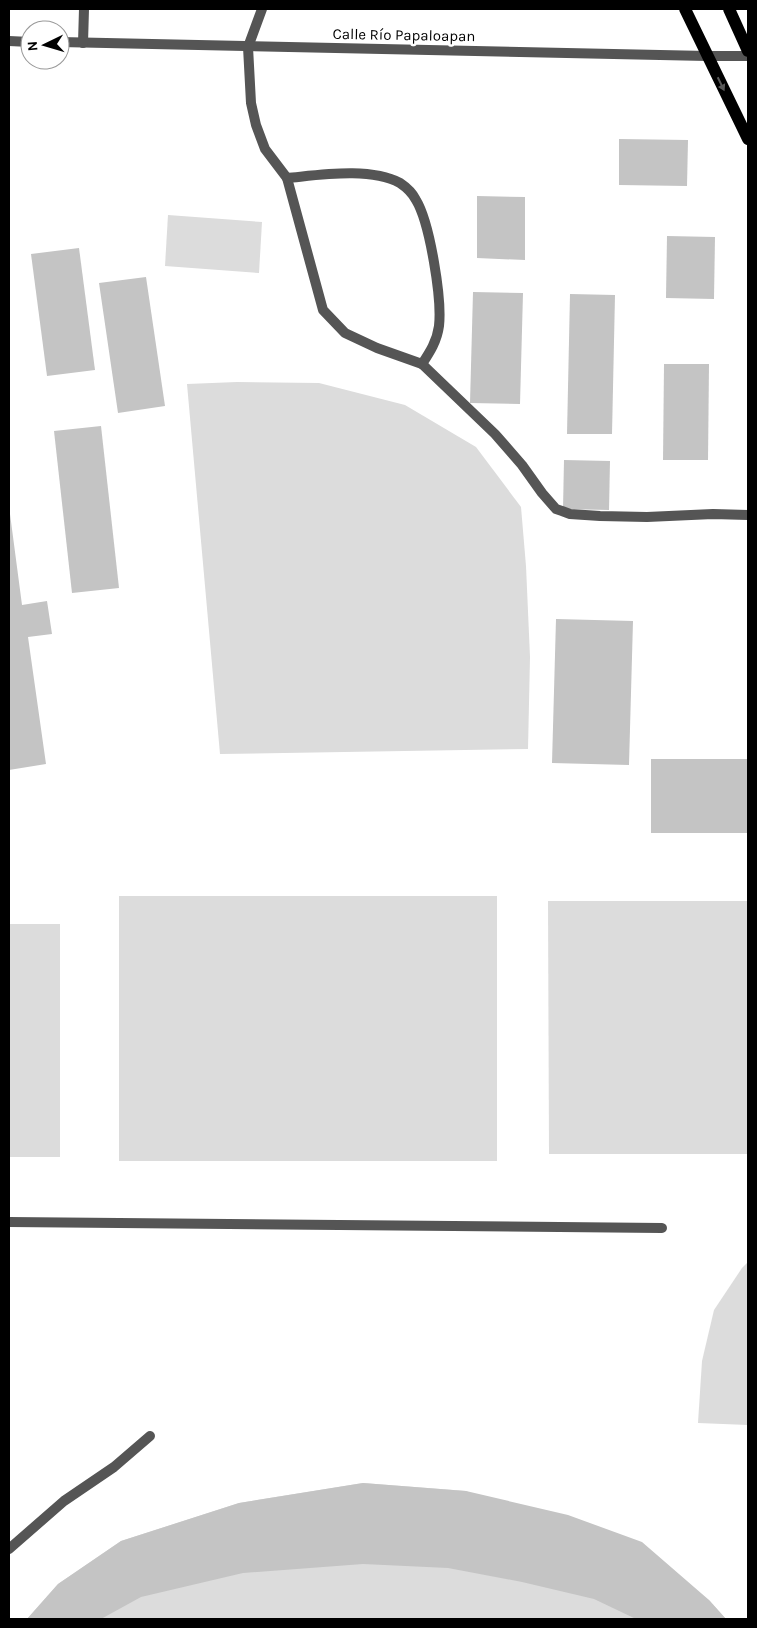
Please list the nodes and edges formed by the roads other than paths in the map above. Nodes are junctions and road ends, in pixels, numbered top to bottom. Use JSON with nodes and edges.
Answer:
{"nodes":[{"id":1,"x":84,"y":9,"type":"edge"},
{"id":2,"x":262,"y":9,"type":"edge"},
{"id":3,"x":685,"y":9,"type":"edge"},
{"id":4,"x":729,"y":9,"type":"edge"},
{"id":5,"x":70,"y":42,"type":"edge"},
{"id":6,"x":83,"y":42,"type":"junction"},
{"id":7,"x":248,"y":47,"type":"junction"},
{"id":8,"x":748,"y":51,"type":"edge"},
{"id":9,"x":707,"y":56,"type":"junction"},
{"id":10,"x":748,"y":56,"type":"edge"},
{"id":11,"x":748,"y":139,"type":"edge"},
{"id":12,"x":287,"y":178,"type":"junction"},
{"id":13,"x":422,"y":364,"type":"junction"},
{"id":14,"x":748,"y":515,"type":"edge"},
{"id":15,"x":9,"y":1222,"type":"edge"},
{"id":16,"x":662,"y":1228,"type":"dead end"},
{"id":17,"x":150,"y":1436,"type":"dead end"},
{"id":18,"x":9,"y":1549,"type":"edge"}],
"edges":[{"from":1,"to":6,"type":"street"},
{"from":2,"to":7,"type":"street"},
{"from":3,"to":9,"type":"main road"},
{"from":4,"to":8,"type":"main road"},
{"from":5,"to":6,"type":"street","name":"Calle Río Papaloapan"},
{"from":6,"to":7,"type":"street","name":"Calle Río Papaloapan"},
{"from":7,"to":9,"type":"street","name":"Calle Río Papaloapan"},
{"from":7,"to":12,"type":"street"},
{"from":9,"to":10,"type":"street","name":"Calle Río Papaloapan"},
{"from":9,"to":11,"type":"main road","one_way":true},
{"from":12,"to":13,"type":"street"},
{"from":12,"to":13,"type":"street"},
{"from":13,"to":14,"type":"street"},
{"from":15,"to":16,"type":"street"},
{"from":17,"to":18,"type":"street"}]}
